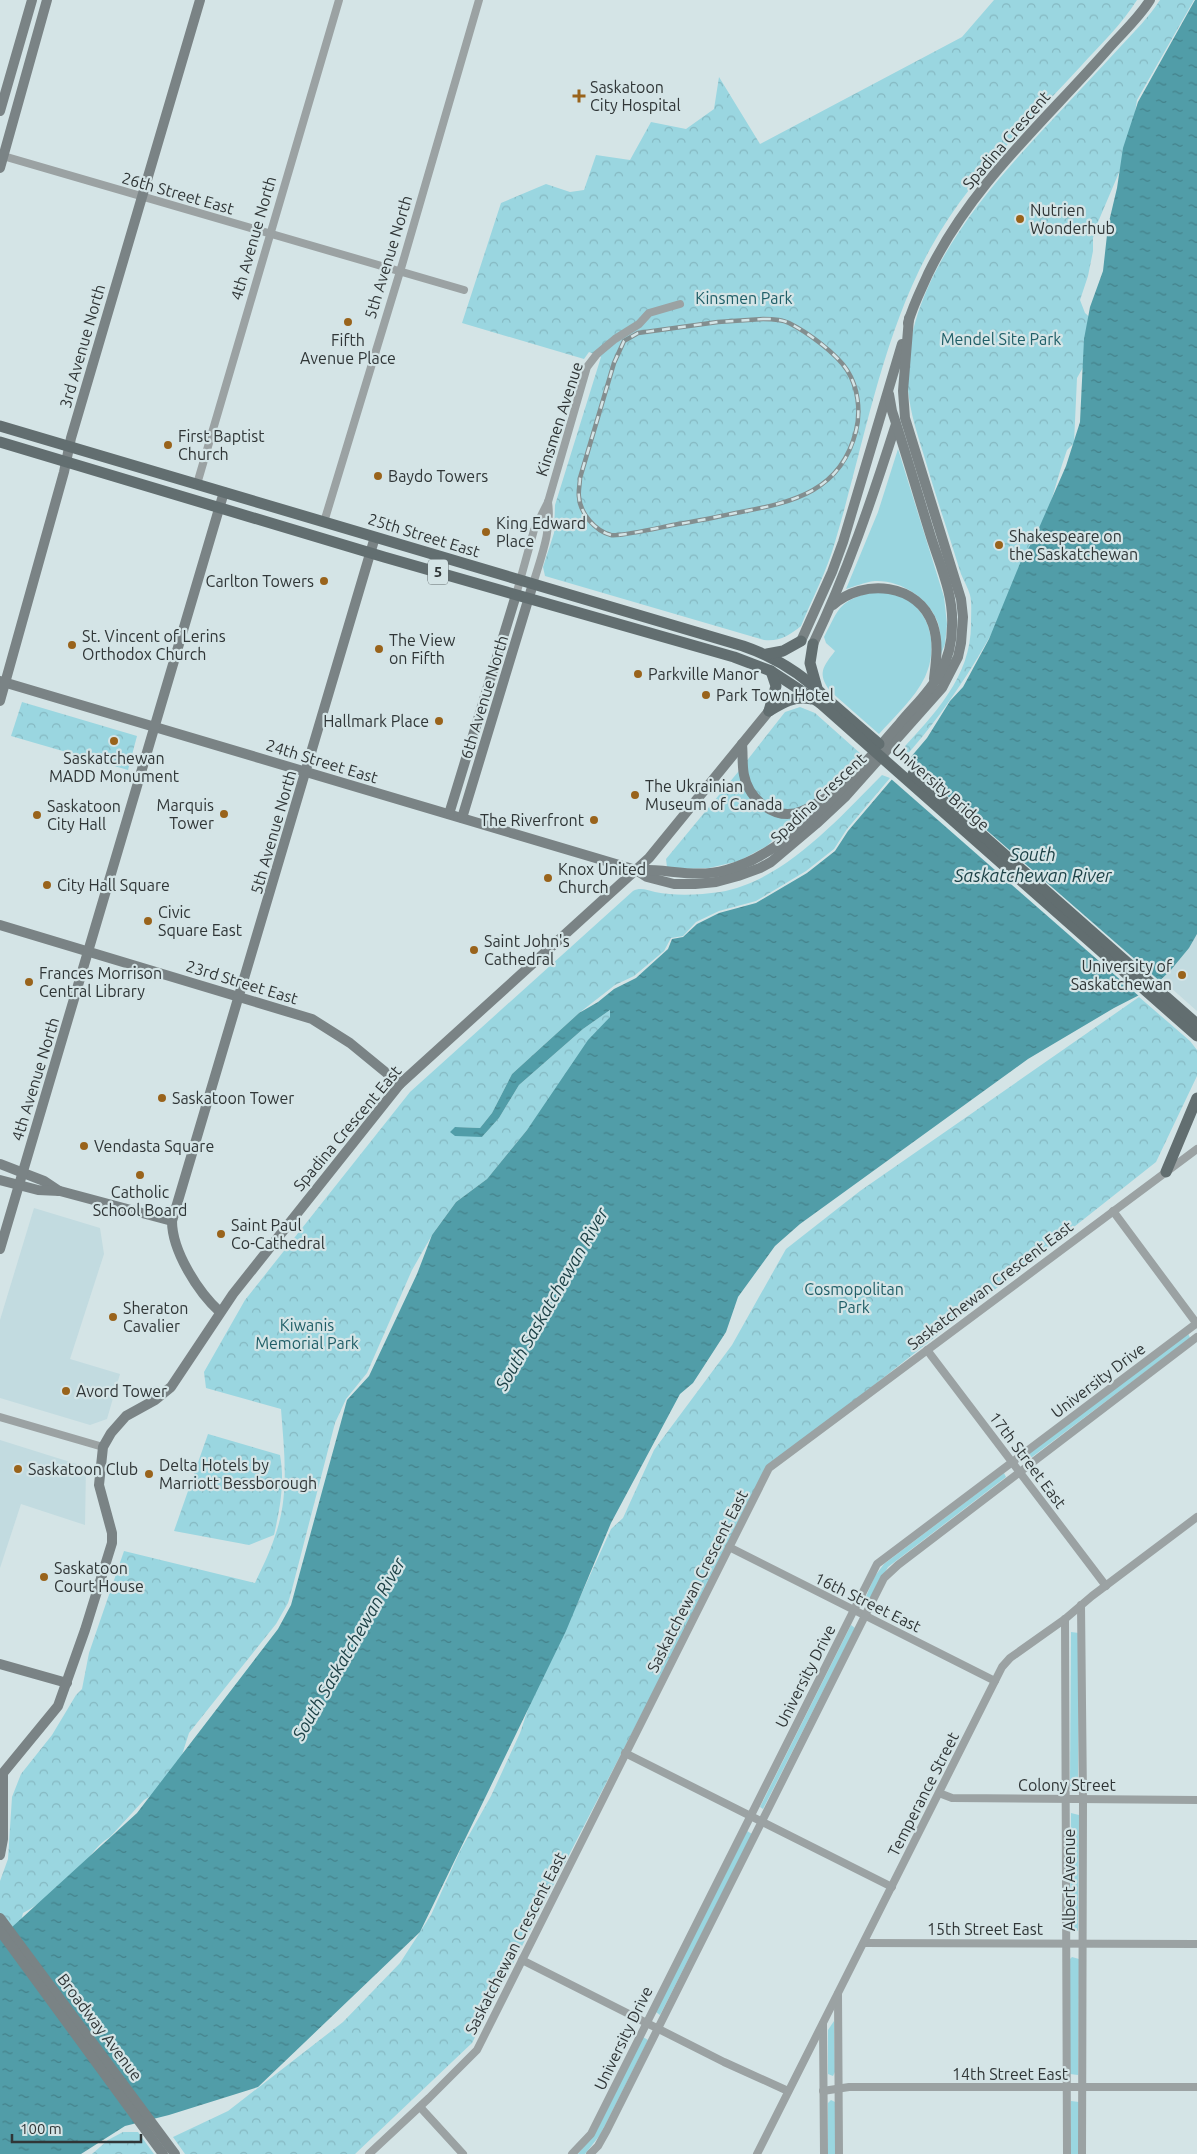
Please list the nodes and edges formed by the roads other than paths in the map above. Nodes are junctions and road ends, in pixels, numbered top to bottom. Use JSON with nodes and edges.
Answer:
{"nodes":[{"id":1,"x":32,"y":0,"type":"edge"},
{"id":2,"x":47,"y":0,"type":"edge"},
{"id":3,"x":200,"y":0,"type":"edge"},
{"id":4,"x":339,"y":0,"type":"edge"},
{"id":5,"x":479,"y":0,"type":"edge"},
{"id":6,"x":1149,"y":1,"type":"edge"},
{"id":7,"x":0,"y":111,"type":"edge"},
{"id":8,"x":2,"y":156,"type":"edge"},
{"id":9,"x":0,"y":168,"type":"edge"},
{"id":10,"x":142,"y":196,"type":"junction"},
{"id":11,"x":270,"y":233,"type":"junction"},
{"id":12,"x":400,"y":272,"type":"junction"},
{"id":13,"x":464,"y":290,"type":"dead end"},
{"id":14,"x":680,"y":304,"type":"dead end"},
{"id":15,"x":909,"y":318,"type":"junction"},
{"id":16,"x":888,"y":390,"type":"junction"},
{"id":17,"x":903,"y":391,"type":"junction"},
{"id":18,"x":896,"y":423,"type":"junction"},
{"id":19,"x":0,"y":426,"type":"edge"},
{"id":20,"x":0,"y":442,"type":"edge"},
{"id":21,"x":70,"y":446,"type":"junction"},
{"id":22,"x":66,"y":461,"type":"junction"},
{"id":23,"x":197,"y":484,"type":"junction"},
{"id":24,"x":224,"y":492,"type":"junction"},
{"id":25,"x":548,"y":502,"type":"junction"},
{"id":26,"x":220,"y":508,"type":"junction"},
{"id":27,"x":324,"y":522,"type":"junction"},
{"id":28,"x":374,"y":537,"type":"junction"},
{"id":29,"x":370,"y":553,"type":"junction"},
{"id":30,"x":521,"y":581,"type":"junction"},
{"id":31,"x":533,"y":584,"type":"junction"},
{"id":32,"x":516,"y":595,"type":"junction"},
{"id":33,"x":529,"y":599,"type":"junction"},
{"id":34,"x":830,"y":607,"type":"junction"},
{"id":35,"x":807,"y":642,"type":"junction"},
{"id":36,"x":767,"y":654,"type":"junction"},
{"id":37,"x":771,"y":671,"type":"junction"},
{"id":38,"x":2,"y":682,"type":"edge"},
{"id":39,"x":934,"y":684,"type":"junction"},
{"id":40,"x":816,"y":688,"type":"junction"},
{"id":41,"x":823,"y":701,"type":"junction"},
{"id":42,"x":0,"y":702,"type":"edge"},
{"id":43,"x":769,"y":711,"type":"junction"},
{"id":44,"x":155,"y":726,"type":"junction"},
{"id":45,"x":742,"y":744,"type":"junction"},
{"id":46,"x":306,"y":771,"type":"junction"},
{"id":47,"x":844,"y":787,"type":"junction"},
{"id":48,"x":449,"y":814,"type":"junction"},
{"id":49,"x":462,"y":818,"type":"junction"},
{"id":50,"x":636,"y":870,"type":"junction"},
{"id":51,"x":0,"y":925,"type":"edge"},
{"id":52,"x":88,"y":952,"type":"junction"},
{"id":53,"x":240,"y":997,"type":"junction"},
{"id":54,"x":1197,"y":1024,"type":"edge"},
{"id":55,"x":1197,"y":1036,"type":"edge"},
{"id":56,"x":400,"y":1084,"type":"junction"},
{"id":57,"x":1197,"y":1098,"type":"edge"},
{"id":58,"x":1197,"y":1149,"type":"edge"},
{"id":59,"x":0,"y":1164,"type":"edge"},
{"id":60,"x":22,"y":1172,"type":"junction"},
{"id":61,"x":1166,"y":1172,"type":"junction"},
{"id":62,"x":0,"y":1180,"type":"edge"},
{"id":63,"x":19,"y":1185,"type":"junction"},
{"id":64,"x":60,"y":1191,"type":"junction"},
{"id":65,"x":1113,"y":1212,"type":"junction"},
{"id":66,"x":172,"y":1221,"type":"junction"},
{"id":67,"x":0,"y":1249,"type":"edge"},
{"id":68,"x":220,"y":1312,"type":"junction"},
{"id":69,"x":1197,"y":1324,"type":"edge"},
{"id":70,"x":1197,"y":1337,"type":"edge"},
{"id":71,"x":927,"y":1350,"type":"junction"},
{"id":72,"x":0,"y":1417,"type":"edge"},
{"id":73,"x":103,"y":1447,"type":"junction"},
{"id":74,"x":1012,"y":1461,"type":"junction"},
{"id":75,"x":1019,"y":1471,"type":"junction"},
{"id":76,"x":1197,"y":1517,"type":"edge"},
{"id":77,"x":729,"y":1547,"type":"junction"},
{"id":78,"x":1106,"y":1586,"type":"junction"},
{"id":79,"x":1081,"y":1606,"type":"junction"},
{"id":80,"x":854,"y":1611,"type":"junction"},
{"id":81,"x":864,"y":1616,"type":"junction"},
{"id":82,"x":1065,"y":1618,"type":"junction"},
{"id":83,"x":0,"y":1664,"type":"edge"},
{"id":84,"x":994,"y":1681,"type":"junction"},
{"id":85,"x":66,"y":1683,"type":"junction"},
{"id":86,"x":625,"y":1753,"type":"junction"},
{"id":87,"x":2,"y":1774,"type":"edge"},
{"id":88,"x":939,"y":1793,"type":"junction"},
{"id":89,"x":1066,"y":1799,"type":"junction"},
{"id":90,"x":1083,"y":1800,"type":"junction"},
{"id":91,"x":1197,"y":1800,"type":"edge"},
{"id":92,"x":749,"y":1816,"type":"junction"},
{"id":93,"x":761,"y":1822,"type":"junction"},
{"id":94,"x":0,"y":1855,"type":"edge"},
{"id":95,"x":892,"y":1887,"type":"junction"},
{"id":96,"x":0,"y":1918,"type":"edge"},
{"id":97,"x":0,"y":1932,"type":"edge"},
{"id":98,"x":1083,"y":1942,"type":"junction"},
{"id":99,"x":864,"y":1943,"type":"junction"},
{"id":100,"x":1066,"y":1943,"type":"junction"},
{"id":101,"x":1197,"y":1944,"type":"edge"},
{"id":102,"x":522,"y":1960,"type":"junction"},
{"id":103,"x":838,"y":1993,"type":"junction"},
{"id":104,"x":646,"y":2022,"type":"junction"},
{"id":105,"x":823,"y":2022,"type":"junction"},
{"id":106,"x":659,"y":2029,"type":"junction"},
{"id":107,"x":1197,"y":2087,"type":"edge"},
{"id":108,"x":839,"y":2088,"type":"junction"},
{"id":109,"x":1067,"y":2088,"type":"junction"},
{"id":110,"x":1082,"y":2088,"type":"junction"},
{"id":111,"x":788,"y":2091,"type":"junction"},
{"id":112,"x":823,"y":2091,"type":"junction"},
{"id":113,"x":420,"y":2107,"type":"junction"},
{"id":114,"x":163,"y":2154,"type":"edge"},
{"id":115,"x":175,"y":2154,"type":"edge"},
{"id":116,"x":369,"y":2154,"type":"edge"},
{"id":117,"x":463,"y":2154,"type":"edge"},
{"id":118,"x":572,"y":2154,"type":"edge"},
{"id":119,"x":590,"y":2154,"type":"edge"},
{"id":120,"x":757,"y":2154,"type":"edge"},
{"id":121,"x":824,"y":2154,"type":"edge"},
{"id":122,"x":839,"y":2154,"type":"edge"},
{"id":123,"x":1067,"y":2154,"type":"edge"},
{"id":124,"x":1082,"y":2154,"type":"edge"}],
"edges":[{"from":1,"to":7,"type":"street"},
{"from":2,"to":8,"type":"street"},
{"from":3,"to":10,"type":"street","name":"3rd Avenue North"},
{"from":4,"to":11,"type":"street","name":"4th Avenue North"},
{"from":5,"to":12,"type":"street","name":"5th Avenue North"},
{"from":6,"to":15,"type":"street","name":"Spadina Crescent"},
{"from":8,"to":9,"type":"street"},
{"from":8,"to":10,"type":"street","name":"26th Street East"},
{"from":10,"to":11,"type":"street","name":"26th Street East"},
{"from":10,"to":21,"type":"street","name":"3rd Avenue North"},
{"from":11,"to":12,"type":"street","name":"26th Street East"},
{"from":11,"to":23,"type":"street","name":"4th Avenue North"},
{"from":12,"to":13,"type":"street","name":"26th Street East"},
{"from":12,"to":27,"type":"street","name":"5th Avenue North"},
{"from":14,"to":25,"type":"street","name":"Kinsmen Avenue"},
{"from":15,"to":16,"type":"street","name":"Spadina Crescent"},
{"from":15,"to":17,"type":"street","name":"Spadina Crescent"},
{"from":16,"to":18,"type":"street","name":"Spadina Crescent"},
{"from":16,"to":35,"type":"street","name":"Spadina Crescent"},
{"from":17,"to":18,"type":"street","name":"Spadina Crescent"},
{"from":17,"to":50,"type":"street","name":"Spadina Crescent"},
{"from":18,"to":34,"type":"street","name":"Spadina Crescent"},
{"from":18,"to":39,"type":"street","name":"Spadina Crescent"},
{"from":19,"to":21,"type":"main road","name":"25th Street East","number":"5"},
{"from":20,"to":22,"type":"main road","name":"25th Street East","number":"5"},
{"from":21,"to":22,"type":"street","name":"3rd Avenue North"},
{"from":21,"to":23,"type":"main road","name":"25th Street East","number":"5"},
{"from":22,"to":26,"type":"main road","name":"25th Street East","number":"5"},
{"from":22,"to":38,"type":"street","name":"3rd Avenue North"},
{"from":23,"to":24,"type":"main road","name":"25th Street East","number":"5"},
{"from":24,"to":26,"type":"street","name":"4th Avenue North"},
{"from":24,"to":27,"type":"main road","name":"25th Street East","number":"5"},
{"from":25,"to":30,"type":"street","name":"Kinsmen Avenue"},
{"from":25,"to":31,"type":"street","name":"Kinsmen Avenue"},
{"from":26,"to":29,"type":"main road","name":"25th Street East","number":"5"},
{"from":26,"to":44,"type":"street","name":"4th Avenue North"},
{"from":27,"to":28,"type":"main road","name":"25th Street East","number":"5"},
{"from":28,"to":29,"type":"street","name":"5th Avenue North"},
{"from":28,"to":30,"type":"main road","name":"25th Street East","number":"5"},
{"from":29,"to":32,"type":"main road","name":"25th Street East","number":"5"},
{"from":29,"to":46,"type":"street","name":"5th Avenue North"},
{"from":30,"to":31,"type":"main road","name":"25th Street East","number":"5"},
{"from":30,"to":32,"type":"street","name":"6th Avenue North"},
{"from":31,"to":33,"type":"street","name":"6th Avenue North"},
{"from":31,"to":36,"type":"main road","name":"25th Street East","number":"5"},
{"from":32,"to":33,"type":"main road","name":"25th Street East","number":"5"},
{"from":32,"to":48,"type":"street","name":"6th Avenue North"},
{"from":33,"to":37,"type":"main road","name":"25th Street East","number":"5"},
{"from":33,"to":49,"type":"street","name":"6th Avenue North"},
{"from":34,"to":35,"type":"street","name":"Spadina Crescent"},
{"from":34,"to":39,"type":"street"},
{"from":35,"to":36,"type":"main road"},
{"from":35,"to":40,"type":"main road"},
{"from":36,"to":40,"type":"main road","name":"25th Street East","number":"5"},
{"from":37,"to":41,"type":"main road","name":"25th Street East","number":"5"},
{"from":37,"to":43,"type":"main road"},
{"from":38,"to":42,"type":"street","name":"3rd Avenue North"},
{"from":38,"to":44,"type":"street","name":"24th Street East"},
{"from":39,"to":47,"type":"street","name":"Spadina Crescent"},
{"from":40,"to":41,"type":"main road","name":"25th Street East","number":"5"},
{"from":41,"to":43,"type":"main road"},
{"from":41,"to":54,"type":"main road","name":"University Bridge","number":"5","bridge":true},
{"from":41,"to":55,"type":"main road","name":"University Bridge","number":"5","bridge":true},
{"from":43,"to":45,"type":"street","name":"Spadina Crescent East"},
{"from":44,"to":46,"type":"street","name":"24th Street East"},
{"from":44,"to":52,"type":"street","name":"4th Avenue North"},
{"from":45,"to":47,"type":"street"},
{"from":45,"to":50,"type":"street","name":"Spadina Crescent East"},
{"from":46,"to":48,"type":"street","name":"24th Street East"},
{"from":46,"to":53,"type":"street","name":"5th Avenue North"},
{"from":47,"to":50,"type":"street","name":"Spadina Crescent"},
{"from":48,"to":49,"type":"street","name":"24th Street East"},
{"from":49,"to":50,"type":"street","name":"24th Street East"},
{"from":50,"to":56,"type":"street","name":"Spadina Crescent East"},
{"from":51,"to":52,"type":"street","name":"23rd Street East"},
{"from":52,"to":53,"type":"street","name":"23rd Street East"},
{"from":52,"to":60,"type":"street","name":"4th Avenue North"},
{"from":53,"to":56,"type":"street","name":"23rd Street East"},
{"from":53,"to":66,"type":"street","name":"5th Avenue North"},
{"from":56,"to":68,"type":"street","name":"Spadina Crescent East"},
{"from":57,"to":61,"type":"main road"},
{"from":58,"to":61,"type":"street","name":"Saskatchewan Crescent East"},
{"from":59,"to":60,"type":"street"},
{"from":60,"to":63,"type":"street","name":"4th Avenue North"},
{"from":60,"to":64,"type":"street"},
{"from":61,"to":65,"type":"street","name":"Saskatchewan Crescent East"},
{"from":62,"to":63,"type":"street"},
{"from":63,"to":64,"type":"street"},
{"from":63,"to":67,"type":"street","name":"4th Avenue North"},
{"from":64,"to":66,"type":"street"},
{"from":65,"to":69,"type":"street"},
{"from":65,"to":71,"type":"street","name":"Saskatchewan Crescent East"},
{"from":66,"to":68,"type":"street"},
{"from":68,"to":73,"type":"street","name":"Spadina Crescent East"},
{"from":69,"to":74,"type":"street","name":"University Drive"},
{"from":70,"to":75,"type":"street","name":"University Drive"},
{"from":71,"to":74,"type":"street","name":"17th Street East"},
{"from":71,"to":77,"type":"street","name":"Saskatchewan Crescent East"},
{"from":72,"to":73,"type":"street"},
{"from":73,"to":85,"type":"street","name":"Spadina Crescent East"},
{"from":74,"to":75,"type":"street","name":"17th Street East"},
{"from":74,"to":80,"type":"street","name":"University Drive"},
{"from":75,"to":78,"type":"street","name":"17th Street East"},
{"from":75,"to":81,"type":"street","name":"University Drive"},
{"from":76,"to":78,"type":"street","name":"Temperance Street"},
{"from":77,"to":80,"type":"street","name":"16th Street East"},
{"from":77,"to":86,"type":"street","name":"Saskatchewan Crescent East"},
{"from":78,"to":79,"type":"street","name":"Temperance Street"},
{"from":79,"to":82,"type":"street","name":"Temperance Street"},
{"from":79,"to":90,"type":"street","name":"Albert Avenue"},
{"from":80,"to":81,"type":"street","name":"16th Street East"},
{"from":80,"to":92,"type":"street","name":"University Drive"},
{"from":81,"to":84,"type":"street","name":"16th Street East"},
{"from":81,"to":93,"type":"street","name":"University Drive"},
{"from":82,"to":84,"type":"street","name":"Temperance Street"},
{"from":82,"to":89,"type":"street","name":"Albert Avenue"},
{"from":83,"to":85,"type":"street"},
{"from":84,"to":88,"type":"street","name":"Temperance Street"},
{"from":85,"to":87,"type":"street"},
{"from":86,"to":92,"type":"street"},
{"from":86,"to":102,"type":"street","name":"Saskatchewan Crescent East"},
{"from":87,"to":94,"type":"street"},
{"from":88,"to":89,"type":"street","name":"Colony Street"},
{"from":88,"to":95,"type":"street","name":"Temperance Street"},
{"from":89,"to":90,"type":"street","name":"Colony Street"},
{"from":89,"to":100,"type":"street","name":"Albert Avenue"},
{"from":90,"to":91,"type":"street","name":"Colony Street"},
{"from":90,"to":98,"type":"street","name":"Albert Avenue"},
{"from":92,"to":93,"type":"street"},
{"from":92,"to":104,"type":"street","name":"University Drive"},
{"from":93,"to":95,"type":"street"},
{"from":93,"to":106,"type":"street","name":"University Drive"},
{"from":95,"to":99,"type":"street","name":"Temperance Street"},
{"from":96,"to":115,"type":"street","name":"Broadway Avenue"},
{"from":97,"to":114,"type":"street","name":"Broadway Avenue"},
{"from":98,"to":100,"type":"street","name":"15th Street East"},
{"from":98,"to":101,"type":"street","name":"15th Street East"},
{"from":98,"to":110,"type":"street","name":"Albert Avenue"},
{"from":99,"to":100,"type":"street","name":"15th Street East"},
{"from":99,"to":103,"type":"street","name":"Temperance Street"},
{"from":100,"to":109,"type":"street","name":"Albert Avenue"},
{"from":102,"to":104,"type":"street"},
{"from":102,"to":113,"type":"street","name":"Saskatchewan Crescent East"},
{"from":103,"to":105,"type":"street","name":"Temperance Street"},
{"from":103,"to":108,"type":"street"},
{"from":104,"to":106,"type":"street"},
{"from":104,"to":118,"type":"street","name":"University Drive"},
{"from":105,"to":111,"type":"street","name":"Temperance Street"},
{"from":105,"to":112,"type":"street"},
{"from":106,"to":111,"type":"street"},
{"from":106,"to":119,"type":"street","name":"University Drive"},
{"from":107,"to":110,"type":"street","name":"14th Street East"},
{"from":108,"to":109,"type":"street","name":"14th Street East"},
{"from":108,"to":112,"type":"street","name":"14th Street East"},
{"from":108,"to":122,"type":"street"},
{"from":109,"to":110,"type":"street","name":"14th Street East"},
{"from":109,"to":123,"type":"street","name":"Albert Avenue"},
{"from":110,"to":124,"type":"street","name":"Albert Avenue"},
{"from":111,"to":120,"type":"street","name":"Temperance Street"},
{"from":112,"to":121,"type":"street"},
{"from":113,"to":116,"type":"street","name":"Saskatchewan Crescent East"},
{"from":113,"to":117,"type":"street"}]}
